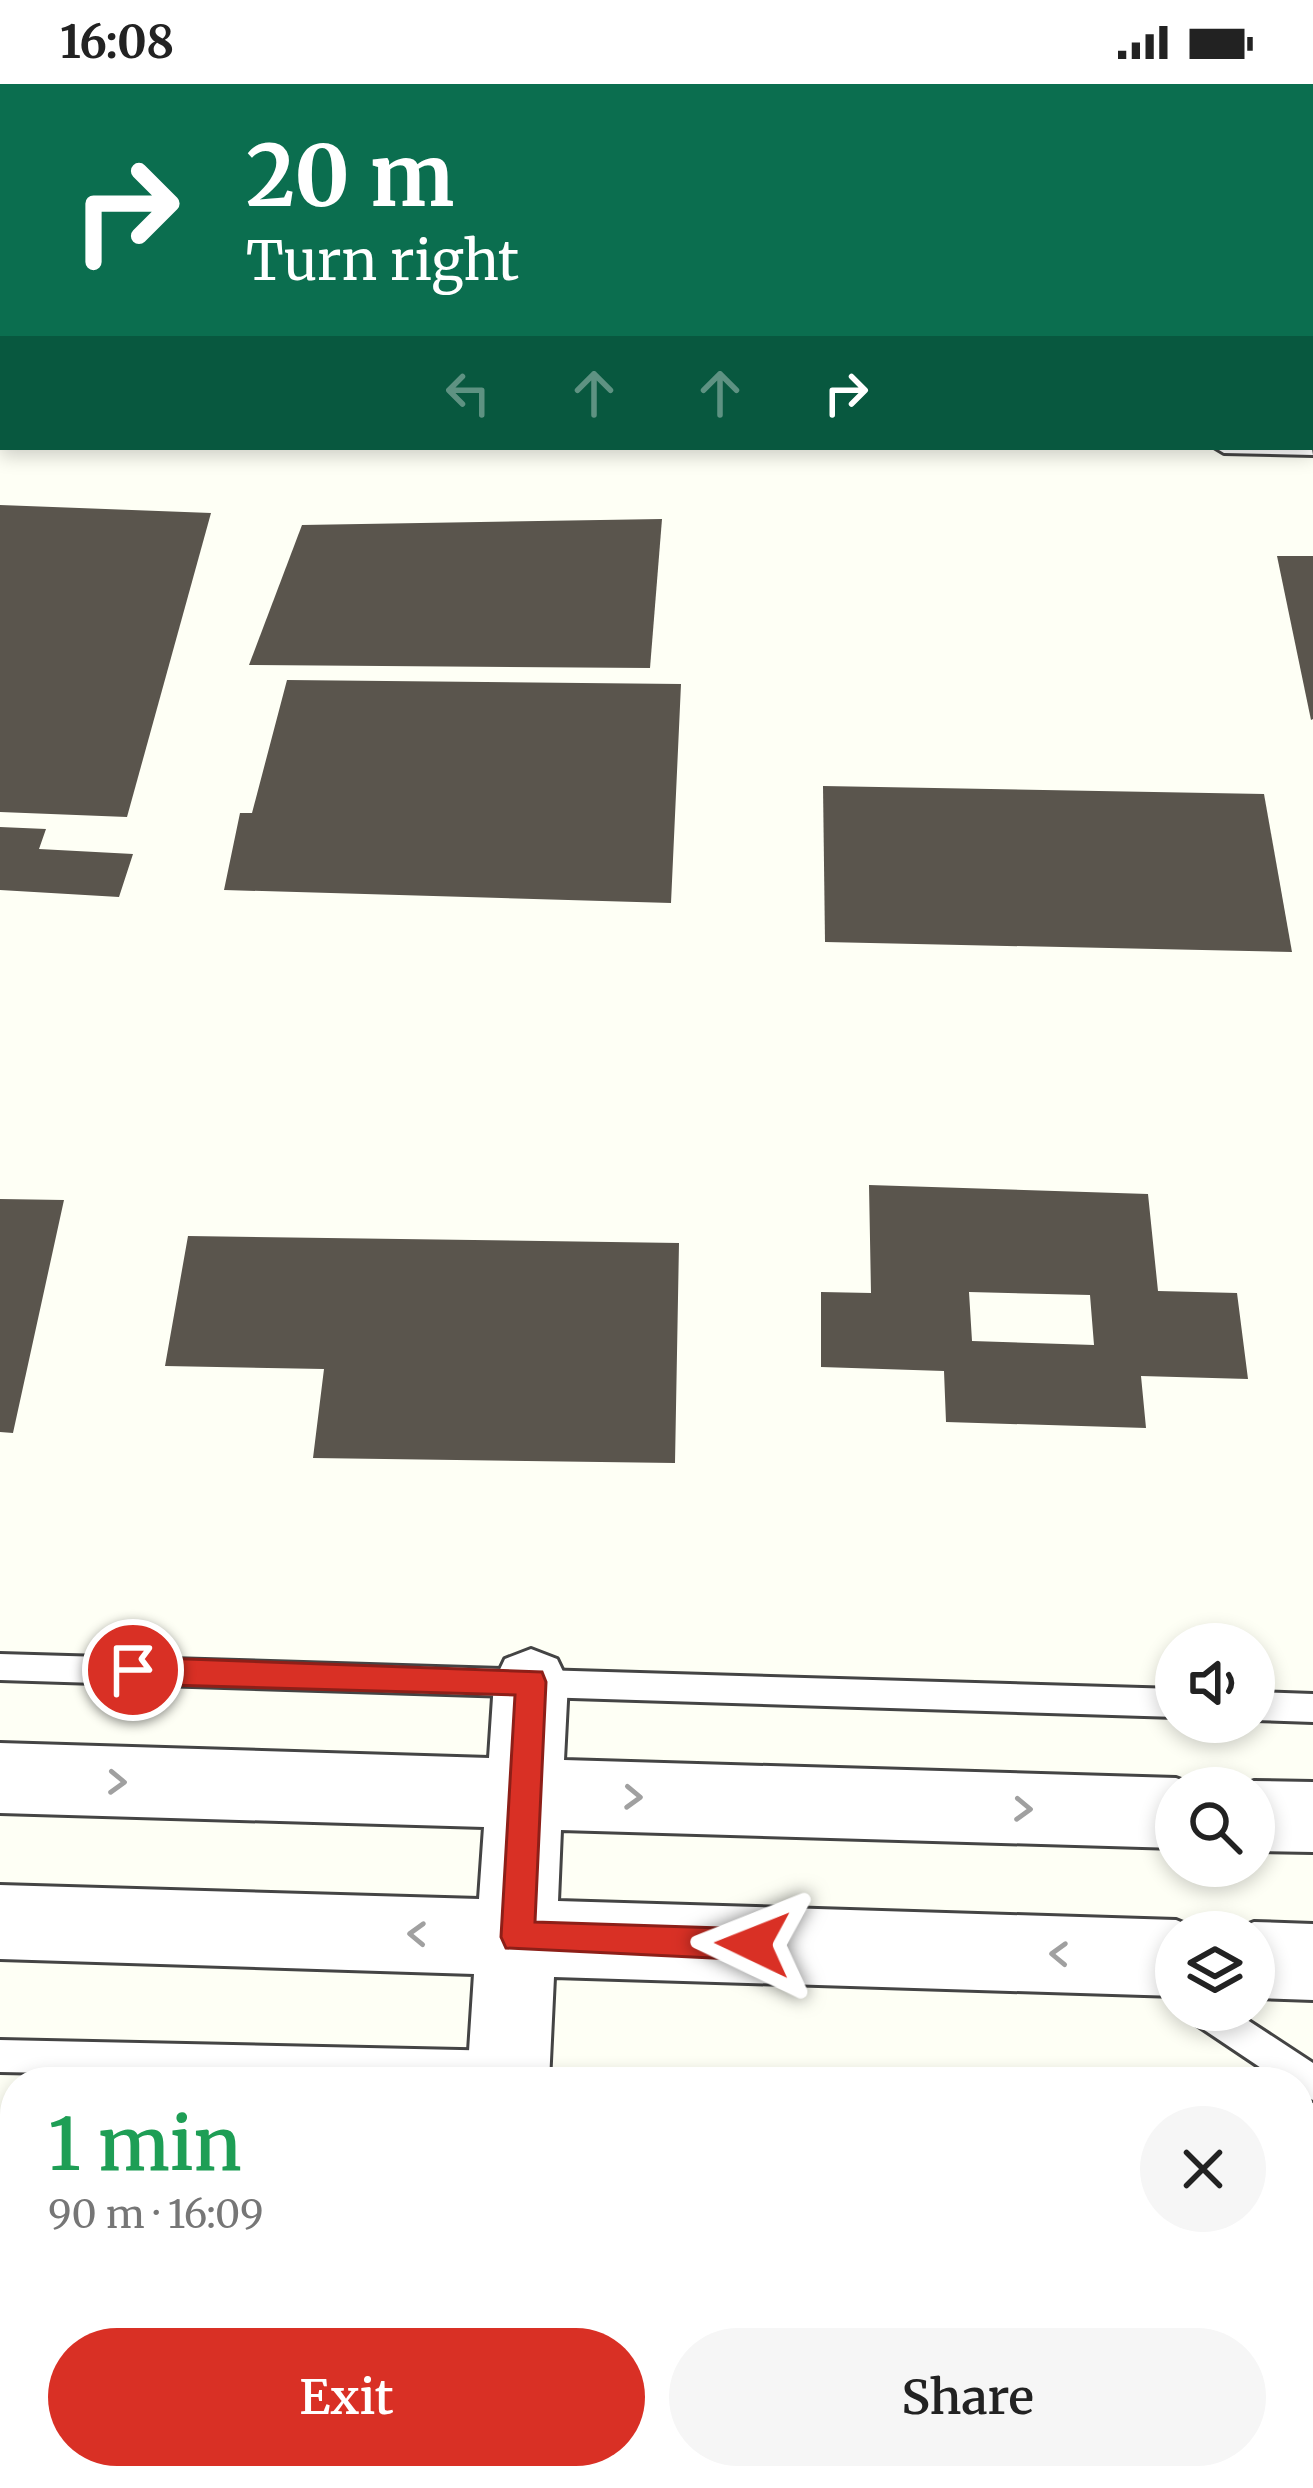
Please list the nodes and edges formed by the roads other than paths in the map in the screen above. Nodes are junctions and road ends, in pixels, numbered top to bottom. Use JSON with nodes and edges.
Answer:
{"nodes":[{"id":1,"x":0,"y":1666,"type":"edge"},
{"id":2,"x":531,"y":1682,"type":"junction"},
{"id":3,"x":1155,"y":1702,"type":"edge"},
{"id":4,"x":1275,"y":1707,"type":"edge"},
{"id":5,"x":1313,"y":1708,"type":"edge"},
{"id":6,"x":0,"y":1778,"type":"edge"},
{"id":7,"x":527,"y":1794,"type":"junction"},
{"id":8,"x":1155,"y":1812,"type":"edge"},
{"id":9,"x":1275,"y":1816,"type":"edge"},
{"id":10,"x":1313,"y":1817,"type":"edge"},
{"id":11,"x":0,"y":1922,"type":"edge"},
{"id":12,"x":518,"y":1937,"type":"junction"},
{"id":13,"x":1275,"y":1961,"type":"edge"},
{"id":14,"x":1313,"y":1962,"type":"edge"},
{"id":15,"x":1155,"y":1968,"type":"edge"},
{"id":16,"x":1232,"y":2031,"type":"edge"},
{"id":17,"x":0,"y":2056,"type":"edge"},
{"id":18,"x":294,"y":2067,"type":"edge"},
{"id":19,"x":509,"y":2067,"type":"edge"},
{"id":20,"x":1282,"y":2067,"type":"edge"}],
"edges":[{"from":1,"to":2,"type":"lane"},
{"from":2,"to":3,"type":"lane"},
{"from":2,"to":7,"type":"street"},
{"from":4,"to":5,"type":"lane"},
{"from":6,"to":7,"type":"street","one_way":true},
{"from":7,"to":8,"type":"street","one_way":true},
{"from":7,"to":12,"type":"street"},
{"from":9,"to":10,"type":"street"},
{"from":12,"to":11,"type":"street","one_way":true},
{"from":15,"to":12,"type":"street","one_way":true},
{"from":12,"to":19,"type":"street"},
{"from":13,"to":14,"type":"street"},
{"from":16,"to":20,"type":"lane"},
{"from":17,"to":18,"type":"lane"}]}
